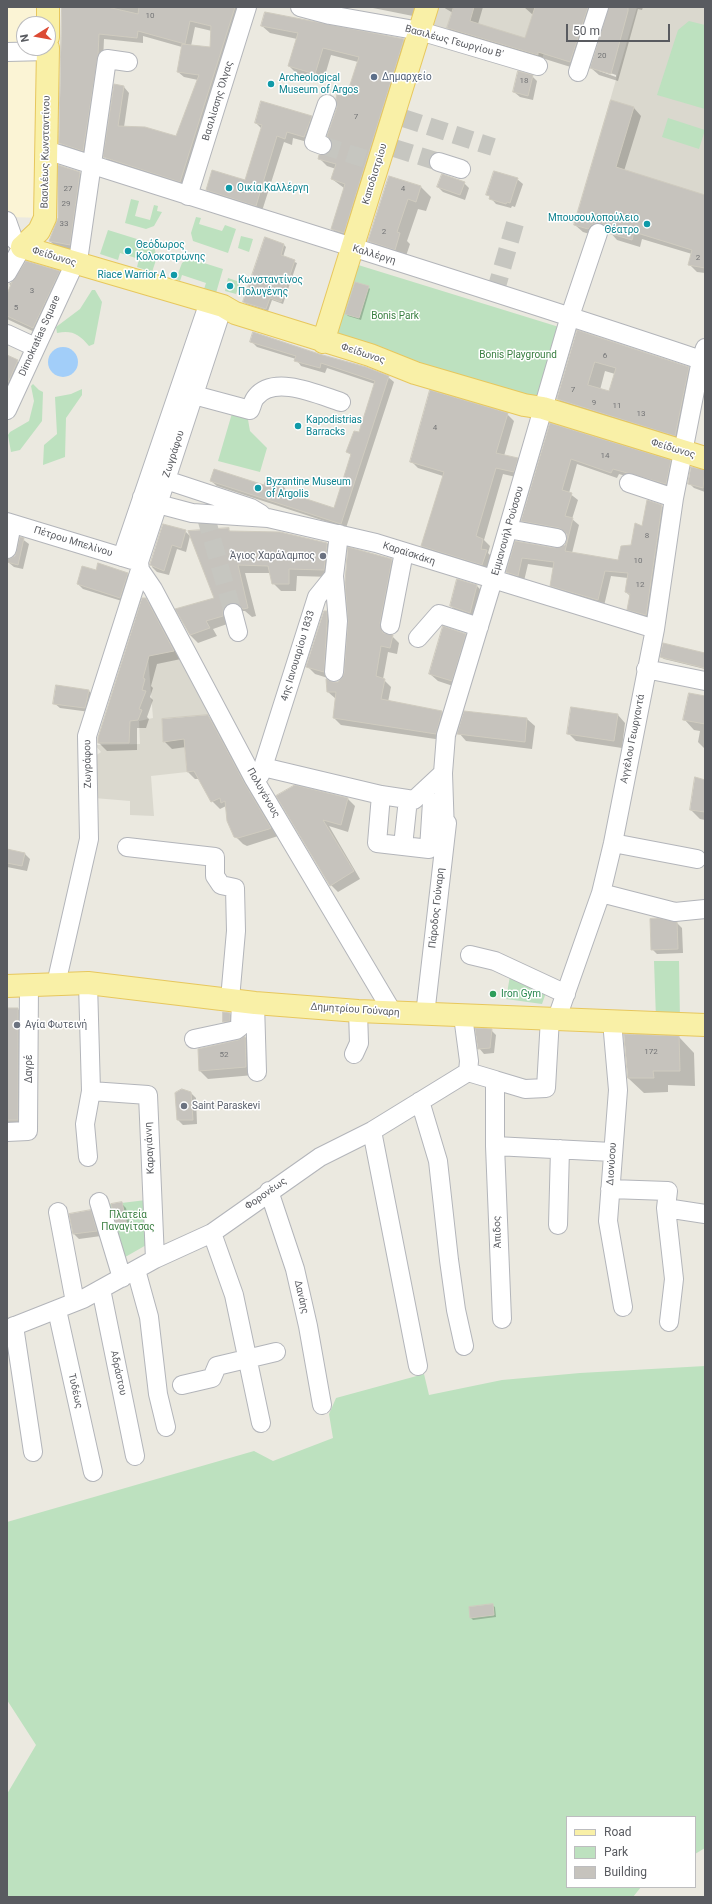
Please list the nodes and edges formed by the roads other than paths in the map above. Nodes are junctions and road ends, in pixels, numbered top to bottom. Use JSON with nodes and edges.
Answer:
{"nodes":[{"id":1,"x":247,"y":7,"type":"edge"},
{"id":2,"x":300,"y":7,"type":"edge"},
{"id":3,"x":427,"y":7,"type":"edge"},
{"id":4,"x":599,"y":7,"type":"edge"},
{"id":5,"x":420,"y":31,"type":"junction"},
{"id":6,"x":48,"y":56,"type":"edge"},
{"id":7,"x":128,"y":62,"type":"dead end"},
{"id":8,"x":538,"y":66,"type":"dead end"},
{"id":9,"x":578,"y":72,"type":"dead end"},
{"id":10,"x":327,"y":104,"type":"dead end"},
{"id":11,"x":322,"y":145,"type":"dead end"},
{"id":12,"x":46,"y":150,"type":"junction"},
{"id":13,"x":439,"y":162,"type":"tunnel mouth"},
{"id":14,"x":91,"y":164,"type":"junction"},
{"id":15,"x":461,"y":169,"type":"dead end"},
{"id":16,"x":188,"y":196,"type":"junction"},
{"id":17,"x":7,"y":221,"type":"edge"},
{"id":18,"x":598,"y":233,"type":"dead end"},
{"id":19,"x":22,"y":247,"type":"junction"},
{"id":20,"x":352,"y":249,"type":"junction"},
{"id":21,"x":74,"y":263,"type":"junction"},
{"id":22,"x":7,"y":273,"type":"edge"},
{"id":23,"x":216,"y":304,"type":"junction"},
{"id":24,"x":570,"y":316,"type":"junction"},
{"id":25,"x":7,"y":334,"type":"edge"},
{"id":26,"x":323,"y":342,"type":"junction"},
{"id":27,"x":35,"y":347,"type":"junction"},
{"id":28,"x":703,"y":354,"type":"edge"},
{"id":29,"x":187,"y":399,"type":"junction"},
{"id":30,"x":341,"y":402,"type":"dead end"},
{"id":31,"x":543,"y":408,"type":"junction"},
{"id":32,"x":7,"y":410,"type":"edge"},
{"id":33,"x":683,"y":452,"type":"junction"},
{"id":34,"x":705,"y":458,"type":"edge"},
{"id":35,"x":166,"y":480,"type":"junction"},
{"id":36,"x":629,"y":483,"type":"dead end"},
{"id":37,"x":674,"y":498,"type":"junction"},
{"id":38,"x":150,"y":500,"type":"junction"},
{"id":39,"x":268,"y":518,"type":"junction"},
{"id":40,"x":10,"y":523,"type":"edge"},
{"id":41,"x":508,"y":529,"type":"junction"},
{"id":42,"x":338,"y":534,"type":"junction"},
{"id":43,"x":557,"y":538,"type":"dead end"},
{"id":44,"x":7,"y":549,"type":"edge"},
{"id":45,"x":404,"y":552,"type":"junction"},
{"id":46,"x":134,"y":563,"type":"junction"},
{"id":47,"x":334,"y":576,"type":"junction"},
{"id":48,"x":493,"y":580,"type":"junction"},
{"id":49,"x":233,"y":613,"type":"tunnel mouth"},
{"id":50,"x":390,"y":625,"type":"dead end"},
{"id":51,"x":479,"y":627,"type":"junction"},
{"id":52,"x":655,"y":629,"type":"junction"},
{"id":53,"x":238,"y":632,"type":"dead end"},
{"id":54,"x":418,"y":638,"type":"dead end"},
{"id":55,"x":646,"y":669,"type":"junction"},
{"id":56,"x":334,"y":672,"type":"dead end"},
{"id":57,"x":705,"y":681,"type":"edge"},
{"id":58,"x":258,"y":773,"type":"junction"},
{"id":59,"x":443,"y":773,"type":"junction"},
{"id":60,"x":381,"y":795,"type":"junction"},
{"id":61,"x":411,"y":799,"type":"junction"},
{"id":62,"x":442,"y":803,"type":"junction"},
{"id":63,"x":613,"y":843,"type":"junction"},
{"id":64,"x":403,"y":846,"type":"junction"},
{"id":65,"x":127,"y":847,"type":"dead end"},
{"id":66,"x":697,"y":859,"type":"dead end"},
{"id":67,"x":601,"y":893,"type":"junction"},
{"id":68,"x":705,"y":909,"type":"edge"},
{"id":69,"x":470,"y":955,"type":"dead end"},
{"id":70,"x":88,"y":983,"type":"junction"},
{"id":71,"x":56,"y":984,"type":"junction"},
{"id":72,"x":29,"y":985,"type":"junction"},
{"id":73,"x":7,"y":986,"type":"edge"},
{"id":74,"x":566,"y":994,"type":"junction"},
{"id":75,"x":242,"y":1001,"type":"junction"},
{"id":76,"x":358,"y":1011,"type":"junction"},
{"id":77,"x":393,"y":1013,"type":"junction"},
{"id":78,"x":425,"y":1015,"type":"junction"},
{"id":79,"x":463,"y":1016,"type":"junction"},
{"id":80,"x":553,"y":1018,"type":"junction"},
{"id":81,"x":612,"y":1021,"type":"junction"},
{"id":82,"x":705,"y":1025,"type":"edge"},
{"id":83,"x":194,"y":1039,"type":"dead end"},
{"id":84,"x":354,"y":1054,"type":"dead end"},
{"id":85,"x":257,"y":1072,"type":"dead end"},
{"id":86,"x":468,"y":1072,"type":"junction"},
{"id":87,"x":495,"y":1080,"type":"junction"},
{"id":88,"x":91,"y":1091,"type":"junction"},
{"id":89,"x":420,"y":1101,"type":"junction"},
{"id":90,"x":372,"y":1131,"type":"junction"},
{"id":91,"x":7,"y":1132,"type":"edge"},
{"id":92,"x":495,"y":1146,"type":"junction"},
{"id":93,"x":560,"y":1150,"type":"junction"},
{"id":94,"x":612,"y":1152,"type":"junction"},
{"id":95,"x":88,"y":1157,"type":"dead end"},
{"id":96,"x":610,"y":1190,"type":"junction"},
{"id":97,"x":269,"y":1192,"type":"junction"},
{"id":98,"x":99,"y":1202,"type":"dead end"},
{"id":99,"x":666,"y":1208,"type":"junction"},
{"id":100,"x":58,"y":1212,"type":"dead end"},
{"id":101,"x":705,"y":1214,"type":"edge"},
{"id":102,"x":558,"y":1225,"type":"dead end"},
{"id":103,"x":212,"y":1233,"type":"junction"},
{"id":104,"x":155,"y":1259,"type":"junction"},
{"id":105,"x":129,"y":1274,"type":"junction"},
{"id":106,"x":101,"y":1289,"type":"junction"},
{"id":107,"x":76,"y":1302,"type":"junction"},
{"id":108,"x":623,"y":1307,"type":"dead end"},
{"id":109,"x":57,"y":1310,"type":"junction"},
{"id":110,"x":502,"y":1319,"type":"dead end"},
{"id":111,"x":669,"y":1322,"type":"dead end"},
{"id":112,"x":9,"y":1325,"type":"edge"},
{"id":113,"x":464,"y":1346,"type":"dead end"},
{"id":114,"x":276,"y":1352,"type":"dead end"},
{"id":115,"x":249,"y":1359,"type":"junction"},
{"id":116,"x":418,"y":1366,"type":"dead end"},
{"id":117,"x":182,"y":1385,"type":"dead end"},
{"id":118,"x":322,"y":1405,"type":"dead end"},
{"id":119,"x":262,"y":1423,"type":"dead end"},
{"id":120,"x":166,"y":1427,"type":"dead end"},
{"id":121,"x":34,"y":1452,"type":"dead end"},
{"id":122,"x":135,"y":1456,"type":"dead end"},
{"id":123,"x":94,"y":1472,"type":"dead end"}],
"edges":[{"from":1,"to":16,"type":"street","name":"Βασιλίσσης Όλγας"},
{"from":2,"to":5,"type":"street","name":"Βασιλέως Γεωργίου Β'"},
{"from":3,"to":5,"type":"main road","name":"Καποδιστρίου"},
{"from":4,"to":9,"type":"street"},
{"from":5,"to":8,"type":"street","name":"Βασιλέως Γεωργίου Β'"},
{"from":5,"to":20,"type":"main road","name":"Καποδιστρίου"},
{"from":6,"to":12,"type":"main road","name":"Βασιλέως Κωνσταντίνου"},
{"from":7,"to":14,"type":"street","name":"Dimokratias Square"},
{"from":10,"to":11,"type":"street"},
{"from":12,"to":14,"type":"street","name":"Καλλέργη"},
{"from":12,"to":19,"type":"main road","name":"Βασιλέως Κωνσταντίνου"},
{"from":13,"to":15,"type":"street"},
{"from":14,"to":16,"type":"street","name":"Καλλέργη"},
{"from":14,"to":21,"type":"street","name":"Dimokratias Square"},
{"from":16,"to":20,"type":"street","name":"Καλλέργη"},
{"from":17,"to":19,"type":"street"},
{"from":18,"to":24,"type":"street","name":"Εμμανουήλ Ρούσσου"},
{"from":19,"to":21,"type":"main road","name":"Φείδωνος"},
{"from":19,"to":22,"type":"street"},
{"from":20,"to":24,"type":"street","name":"Καλλέργη"},
{"from":20,"to":26,"type":"main road","name":"Καποδιστρίου"},
{"from":21,"to":23,"type":"main road","name":"Φείδωνος"},
{"from":21,"to":27,"type":"street","name":"Dimokratias Square"},
{"from":23,"to":26,"type":"main road","name":"Φείδωνος"},
{"from":23,"to":29,"type":"street","name":"Ζωγράφου"},
{"from":24,"to":28,"type":"street","name":"Καλλέργη"},
{"from":24,"to":31,"type":"street","name":"Εμμανουήλ Ρούσσου"},
{"from":25,"to":27,"type":"street"},
{"from":26,"to":31,"type":"main road","name":"Φείδωνος"},
{"from":27,"to":32,"type":"street","name":"Dimokratias Square"},
{"from":28,"to":33,"type":"street","name":"Αγγέλου Γεωργαντά"},
{"from":29,"to":30,"type":"street"},
{"from":29,"to":35,"type":"street","name":"Ζωγράφου"},
{"from":29,"to":38,"type":"street","name":"Ζωγράφου"},
{"from":31,"to":33,"type":"main road","name":"Φείδωνος"},
{"from":31,"to":41,"type":"street","name":"Εμμανουήλ Ρούσσου"},
{"from":33,"to":34,"type":"main road","name":"Φείδωνος"},
{"from":33,"to":37,"type":"street","name":"Αγγέλου Γεωργαντά"},
{"from":35,"to":38,"type":"street","name":"Ζωγράφου"},
{"from":35,"to":39,"type":"street"},
{"from":36,"to":37,"type":"street"},
{"from":37,"to":52,"type":"street","name":"Αγγέλου Γεωργαντά"},
{"from":38,"to":39,"type":"street","name":"Καραϊσκάκη"},
{"from":38,"to":46,"type":"street","name":"Ζωγράφου"},
{"from":39,"to":42,"type":"street","name":"Καραϊσκάκη"},
{"from":40,"to":44,"type":"street"},
{"from":40,"to":46,"type":"street","name":"Πέτρου Μπελίνου"},
{"from":41,"to":43,"type":"street"},
{"from":41,"to":48,"type":"street","name":"Εμμανουήλ Ρούσσου"},
{"from":42,"to":45,"type":"street","name":"Καραϊσκάκη"},
{"from":42,"to":47,"type":"street"},
{"from":45,"to":48,"type":"street","name":"Καραϊσκάκη"},
{"from":45,"to":50,"type":"street"},
{"from":46,"to":58,"type":"street","name":"Πολυγένους"},
{"from":46,"to":71,"type":"street","name":"Ζωγράφου"},
{"from":47,"to":56,"type":"street"},
{"from":47,"to":58,"type":"street","name":"4ης Ιανουαρίου 1833"},
{"from":48,"to":51,"type":"street","name":"Εμμανουήλ Ρούσσου"},
{"from":48,"to":52,"type":"street","name":"Καραϊσκάκη"},
{"from":49,"to":53,"type":"street"},
{"from":51,"to":54,"type":"street"},
{"from":51,"to":59,"type":"street","name":"Εμμανουήλ Ρούσσου"},
{"from":52,"to":55,"type":"street","name":"Αγγέλου Γεωργαντά"},
{"from":55,"to":57,"type":"street"},
{"from":55,"to":63,"type":"street","name":"Αγγέλου Γεωργαντά"},
{"from":58,"to":60,"type":"street"},
{"from":58,"to":77,"type":"street","name":"Πολυγένους"},
{"from":59,"to":61,"type":"street"},
{"from":59,"to":62,"type":"street","name":"Εμμανουήλ Ρούσσου"},
{"from":60,"to":61,"type":"street"},
{"from":60,"to":64,"type":"street"},
{"from":61,"to":62,"type":"street"},
{"from":61,"to":64,"type":"street"},
{"from":62,"to":64,"type":"street"},
{"from":62,"to":78,"type":"street","name":"Πάροδος Γούναρη"},
{"from":63,"to":66,"type":"street"},
{"from":63,"to":67,"type":"street","name":"Αγγέλου Γεωργαντά"},
{"from":65,"to":75,"type":"street"},
{"from":67,"to":68,"type":"street"},
{"from":67,"to":74,"type":"street","name":"Αγγέλου Γεωργαντά"},
{"from":69,"to":74,"type":"street"},
{"from":70,"to":71,"type":"main road","name":"Δημητρίου Γούναρη"},
{"from":70,"to":75,"type":"main road","name":"Δημητρίου Γούναρη"},
{"from":70,"to":88,"type":"street"},
{"from":71,"to":72,"type":"main road","name":"Δημητρίου Γούναρη"},
{"from":72,"to":73,"type":"main road","name":"Δημητρίου Γούναρη"},
{"from":72,"to":91,"type":"street","name":"Δαγρέ"},
{"from":74,"to":80,"type":"street","name":"Αγγέλου Γεωργαντά"},
{"from":75,"to":76,"type":"main road","name":"Δημητρίου Γούναρη"},
{"from":75,"to":83,"type":"street"},
{"from":75,"to":85,"type":"street"},
{"from":76,"to":77,"type":"main road","name":"Δημητρίου Γούναρη"},
{"from":76,"to":84,"type":"street"},
{"from":77,"to":78,"type":"main road","name":"Δημητρίου Γούναρη"},
{"from":78,"to":79,"type":"main road","name":"Δημητρίου Γούναρη"},
{"from":79,"to":80,"type":"main road","name":"Δημητρίου Γούναρη"},
{"from":79,"to":86,"type":"street"},
{"from":80,"to":81,"type":"main road","name":"Δημητρίου Γούναρη"},
{"from":80,"to":87,"type":"street","name":"Αγγέλου Γεωργαντά"},
{"from":81,"to":82,"type":"main road","name":"Δημητρίου Γούναρη"},
{"from":81,"to":94,"type":"street","name":"Διονύσου"},
{"from":86,"to":87,"type":"street"},
{"from":86,"to":89,"type":"street","name":"Φορονέως"},
{"from":87,"to":92,"type":"street","name":"Άπιδος"},
{"from":88,"to":95,"type":"street"},
{"from":88,"to":104,"type":"street","name":"Καραγιάννη"},
{"from":89,"to":90,"type":"street","name":"Φορονέως"},
{"from":89,"to":113,"type":"street"},
{"from":90,"to":97,"type":"street","name":"Φορονέως"},
{"from":90,"to":116,"type":"street"},
{"from":92,"to":93,"type":"street"},
{"from":92,"to":110,"type":"street","name":"Άπιδος"},
{"from":93,"to":94,"type":"street"},
{"from":93,"to":102,"type":"street"},
{"from":94,"to":96,"type":"street","name":"Διονύσου"},
{"from":96,"to":99,"type":"street"},
{"from":96,"to":108,"type":"street","name":"Διονύσου"},
{"from":97,"to":103,"type":"street","name":"Φορονέως"},
{"from":97,"to":118,"type":"street","name":"Δανάης"},
{"from":98,"to":105,"type":"street"},
{"from":99,"to":101,"type":"street"},
{"from":99,"to":111,"type":"street"},
{"from":100,"to":107,"type":"street"},
{"from":103,"to":104,"type":"street","name":"Φορονέως"},
{"from":103,"to":115,"type":"street"},
{"from":104,"to":105,"type":"street","name":"Φορονέως"},
{"from":105,"to":106,"type":"street","name":"Φορονέως"},
{"from":105,"to":120,"type":"street"},
{"from":106,"to":107,"type":"street","name":"Φορονέως"},
{"from":106,"to":122,"type":"street","name":"Αδράστου"},
{"from":107,"to":109,"type":"street","name":"Φορονέως"},
{"from":109,"to":112,"type":"street","name":"Φορονέως"},
{"from":109,"to":123,"type":"street","name":"Τυδέως"},
{"from":112,"to":121,"type":"street"},
{"from":114,"to":115,"type":"street"},
{"from":115,"to":117,"type":"street"},
{"from":115,"to":119,"type":"street"}]}
